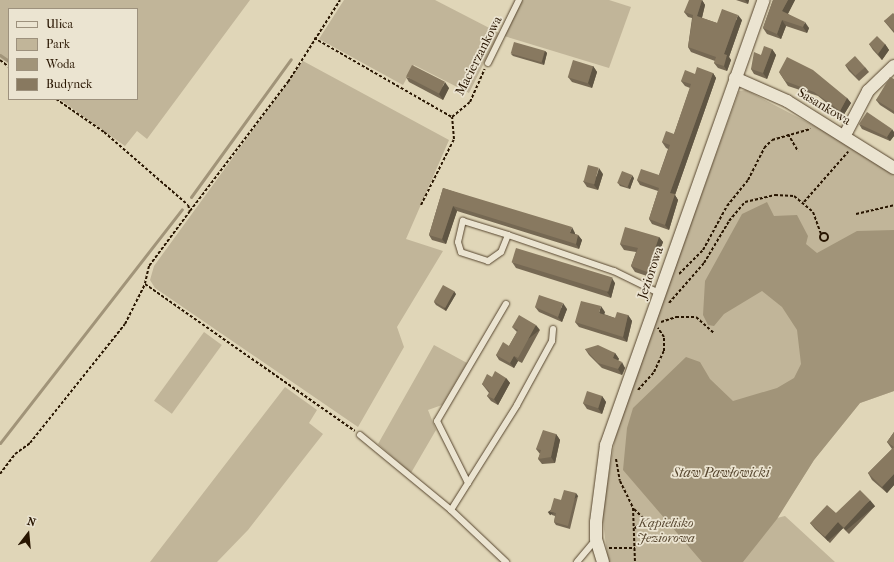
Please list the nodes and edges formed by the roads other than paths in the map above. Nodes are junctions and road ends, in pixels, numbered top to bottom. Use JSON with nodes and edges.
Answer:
{"nodes":[{"id":1,"x":519,"y":0,"type":"edge"},
{"id":2,"x":764,"y":0,"type":"edge"},
{"id":3,"x":488,"y":63,"type":"road end"},
{"id":4,"x":894,"y":66,"type":"edge"},
{"id":5,"x":735,"y":78,"type":"junction"},
{"id":6,"x":850,"y":138,"type":"junction"},
{"id":7,"x":894,"y":168,"type":"edge"},
{"id":8,"x":508,"y":235,"type":"junction"},
{"id":9,"x":659,"y":292,"type":"junction"},
{"id":10,"x":506,"y":304,"type":"dead end"},
{"id":11,"x":553,"y":329,"type":"dead end"},
{"id":12,"x":360,"y":435,"type":"road end"},
{"id":13,"x":468,"y":483,"type":"junction"},
{"id":14,"x":451,"y":510,"type":"junction"},
{"id":15,"x":597,"y":544,"type":"junction"},
{"id":16,"x":506,"y":562,"type":"edge"},
{"id":17,"x":577,"y":562,"type":"edge"},
{"id":18,"x":603,"y":562,"type":"edge"}],
"edges":[{"from":1,"to":3,"type":"lane","name":"Macierzankowa"},
{"from":2,"to":5,"type":"street","name":"Jeziorowa"},
{"from":4,"to":6,"type":"street"},
{"from":5,"to":6,"type":"street","name":"Sasankowa"},
{"from":5,"to":9,"type":"street","name":"Jeziorowa"},
{"from":6,"to":7,"type":"street","name":"Sasankowa"},
{"from":8,"to":8,"type":"lane"},
{"from":8,"to":9,"type":"lane"},
{"from":9,"to":15,"type":"street","name":"Jeziorowa"},
{"from":10,"to":13,"type":"lane"},
{"from":11,"to":13,"type":"lane"},
{"from":12,"to":14,"type":"lane"},
{"from":13,"to":14,"type":"lane"},
{"from":14,"to":16,"type":"lane"},
{"from":15,"to":17,"type":"lane"},
{"from":15,"to":18,"type":"street","name":"Jeziorowa"}]}
